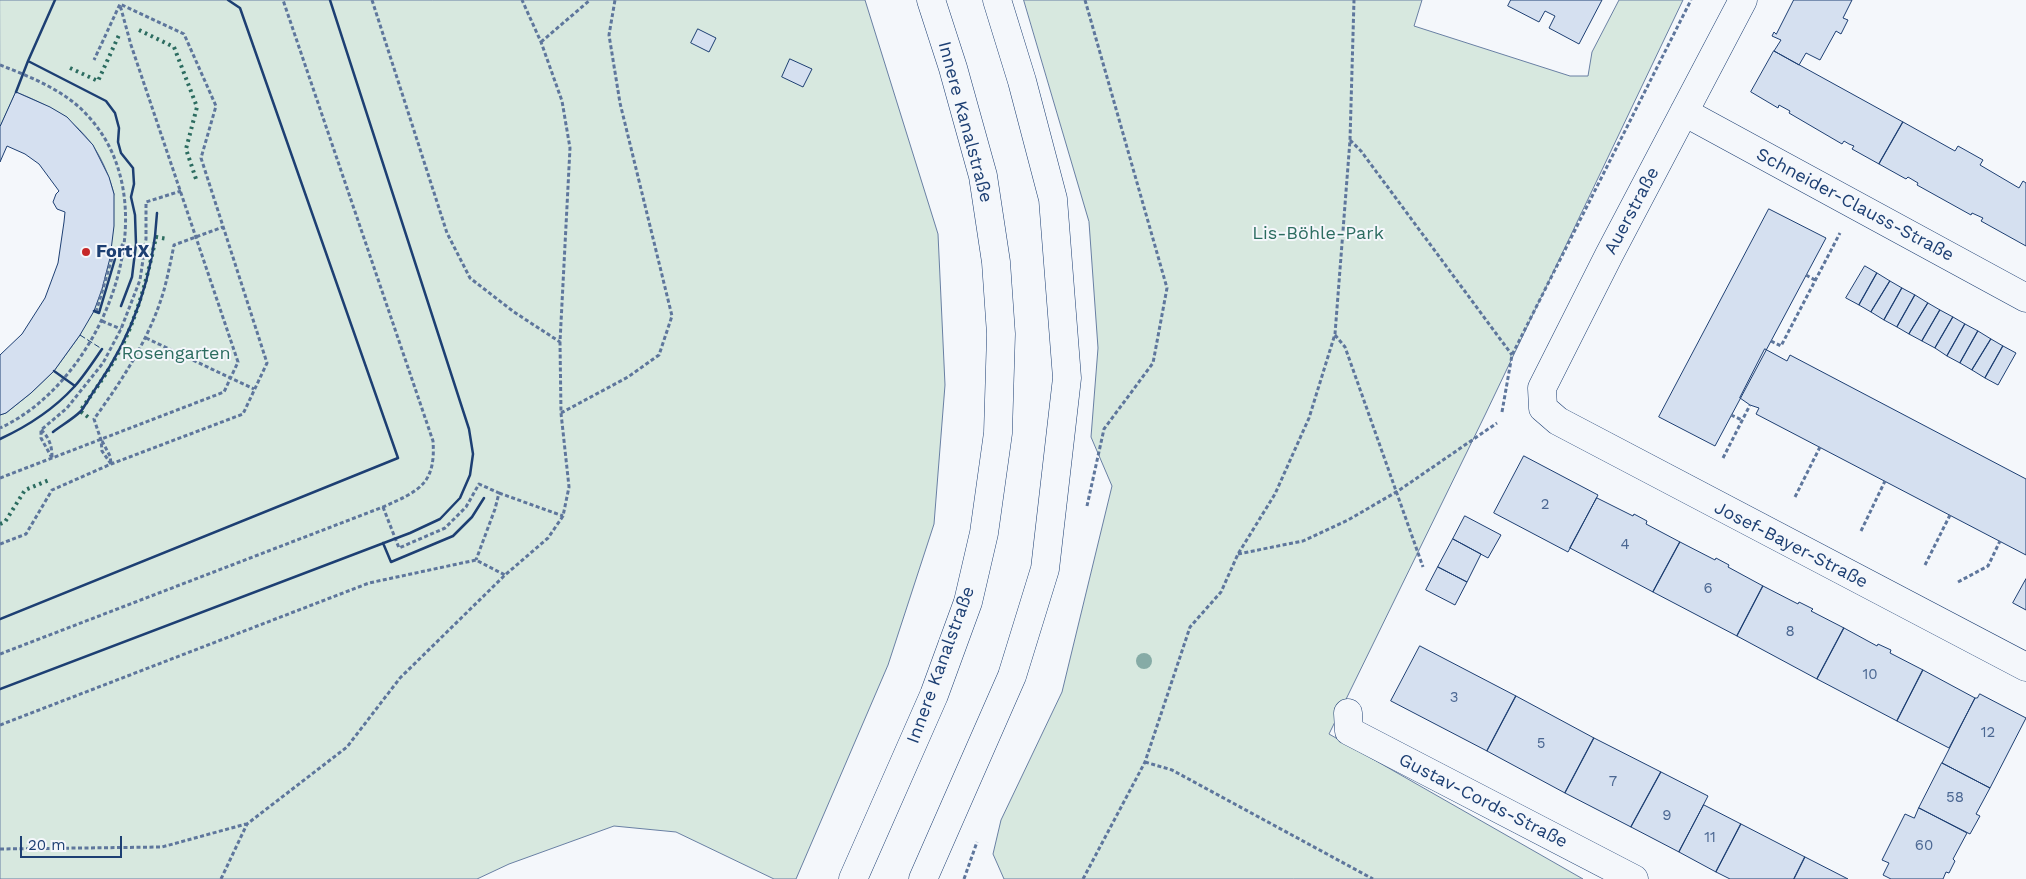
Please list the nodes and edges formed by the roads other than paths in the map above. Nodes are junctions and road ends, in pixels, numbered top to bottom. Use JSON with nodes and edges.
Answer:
{"nodes":[{"id":1,"x":932,"y":0,"type":"edge"},
{"id":2,"x":997,"y":0,"type":"edge"},
{"id":3,"x":1743,"y":0,"type":"edge"},
{"id":4,"x":1684,"y":112,"type":"junction"},
{"id":5,"x":2026,"y":298,"type":"edge"},
{"id":6,"x":1558,"y":421,"type":"joint"},
{"id":7,"x":2026,"y":667,"type":"edge"},
{"id":8,"x":1348,"y":713,"type":"dead end"},
{"id":9,"x":853,"y":879,"type":"edge"},
{"id":10,"x":923,"y":879,"type":"edge"},
{"id":11,"x":1634,"y":879,"type":"edge"}],
"edges":[{"from":1,"to":9,"type":"main road","name":"Innere Kanalstraße"},
{"from":2,"to":10,"type":"main road"},
{"from":3,"to":4,"type":"main road","name":"Auerstraße"},
{"from":4,"to":5,"type":"main road","name":"Schneider-Clauss-Straße"},
{"from":4,"to":6,"type":"main road","name":"Auerstraße"},
{"from":6,"to":7,"type":"main road","name":"Josef-Bayer-Straße"},
{"from":8,"to":11,"type":"main road","name":"Gustav-Cords-Straße"}]}
